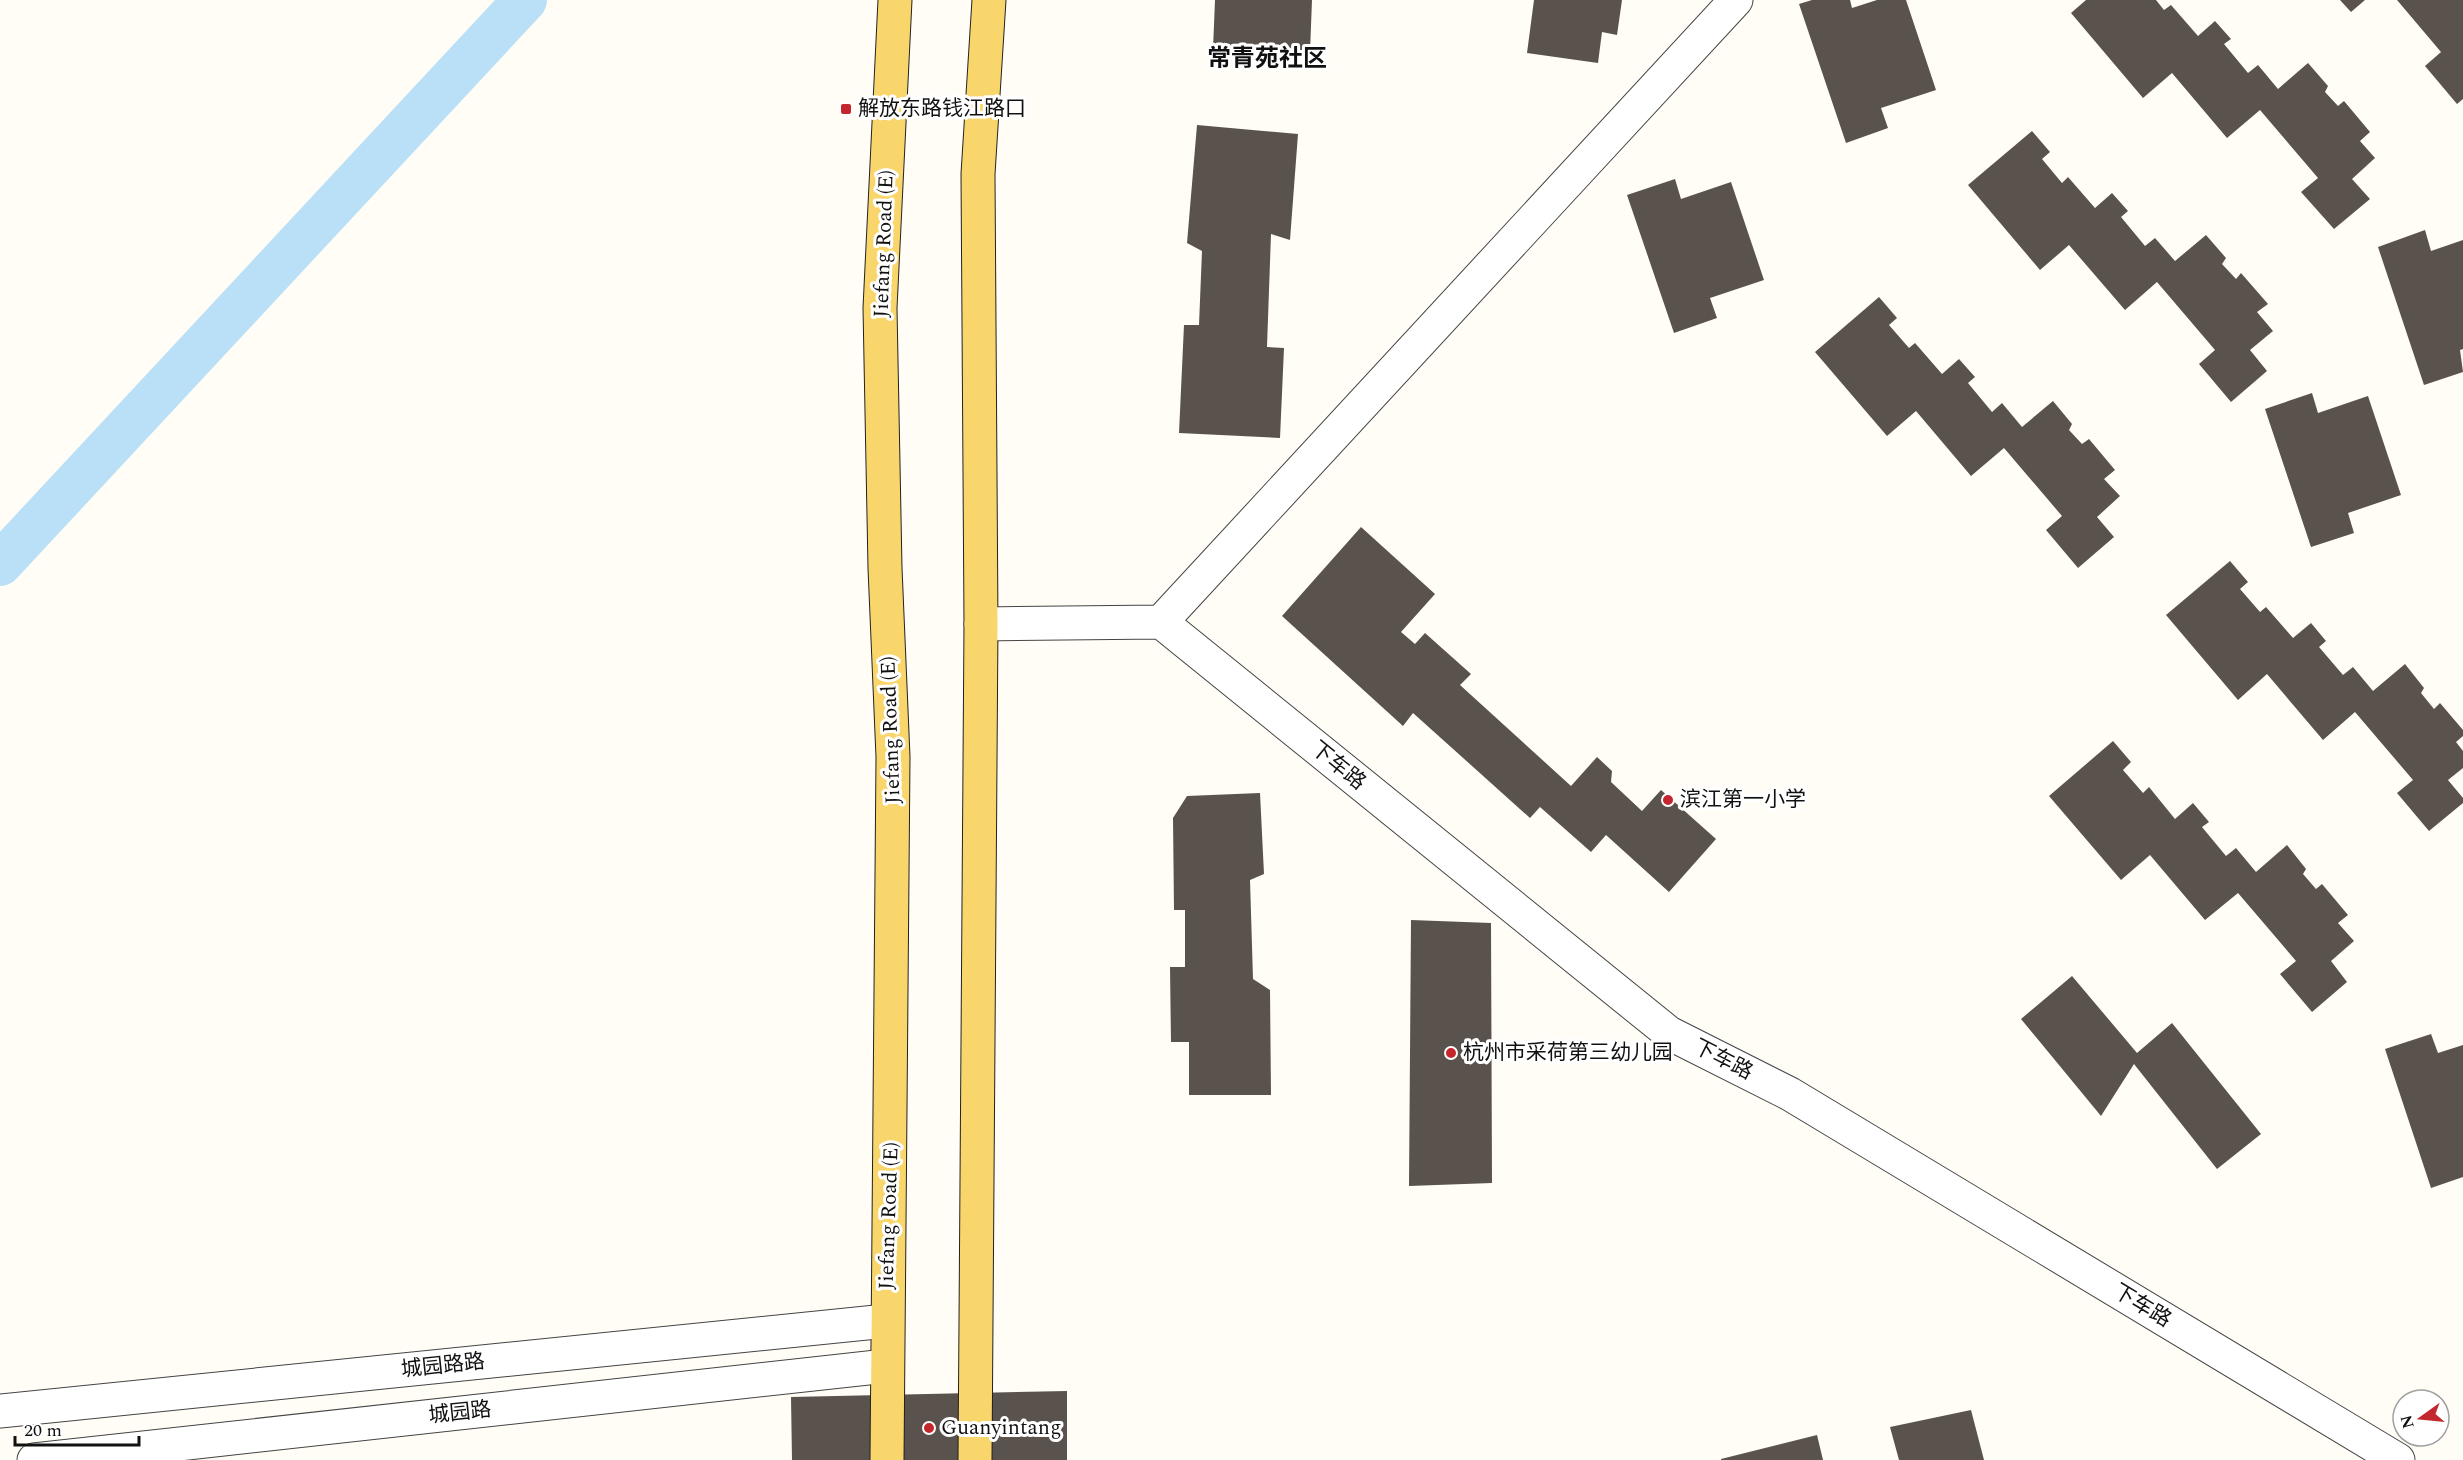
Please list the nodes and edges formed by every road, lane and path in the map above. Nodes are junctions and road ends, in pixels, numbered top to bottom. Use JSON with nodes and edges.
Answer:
{"nodes":[{"id":1,"x":895,"y":0,"type":"edge"},
{"id":2,"x":989,"y":0,"type":"edge"},
{"id":3,"x":1736,"y":0,"type":"edge"},
{"id":4,"x":1161,"y":622,"type":"junction"},
{"id":5,"x":981,"y":624,"type":"junction"},
{"id":6,"x":886,"y":1321,"type":"junction"},
{"id":7,"x":886,"y":1366,"type":"junction"},
{"id":8,"x":0,"y":1411,"type":"edge"},
{"id":9,"x":34,"y":1460,"type":"edge"},
{"id":10,"x":886,"y":1460,"type":"edge"},
{"id":11,"x":975,"y":1460,"type":"edge"},
{"id":12,"x":2398,"y":1460,"type":"edge"}],
"edges":[{"from":1,"to":6,"type":"main road","name":"Jiefang Road (E)"},
{"from":2,"to":5,"type":"main road"},
{"from":3,"to":4,"type":"street"},
{"from":4,"to":5,"type":"street"},
{"from":4,"to":12,"type":"street","name":"下车路"},
{"from":5,"to":11,"type":"main road"},
{"from":6,"to":7,"type":"main road","name":"Jiefang Road (E)"},
{"from":6,"to":8,"type":"street","name":"城园路路"},
{"from":7,"to":9,"type":"street","name":"城园路"},
{"from":7,"to":10,"type":"main road","name":"Jiefang Road (E)"}]}
